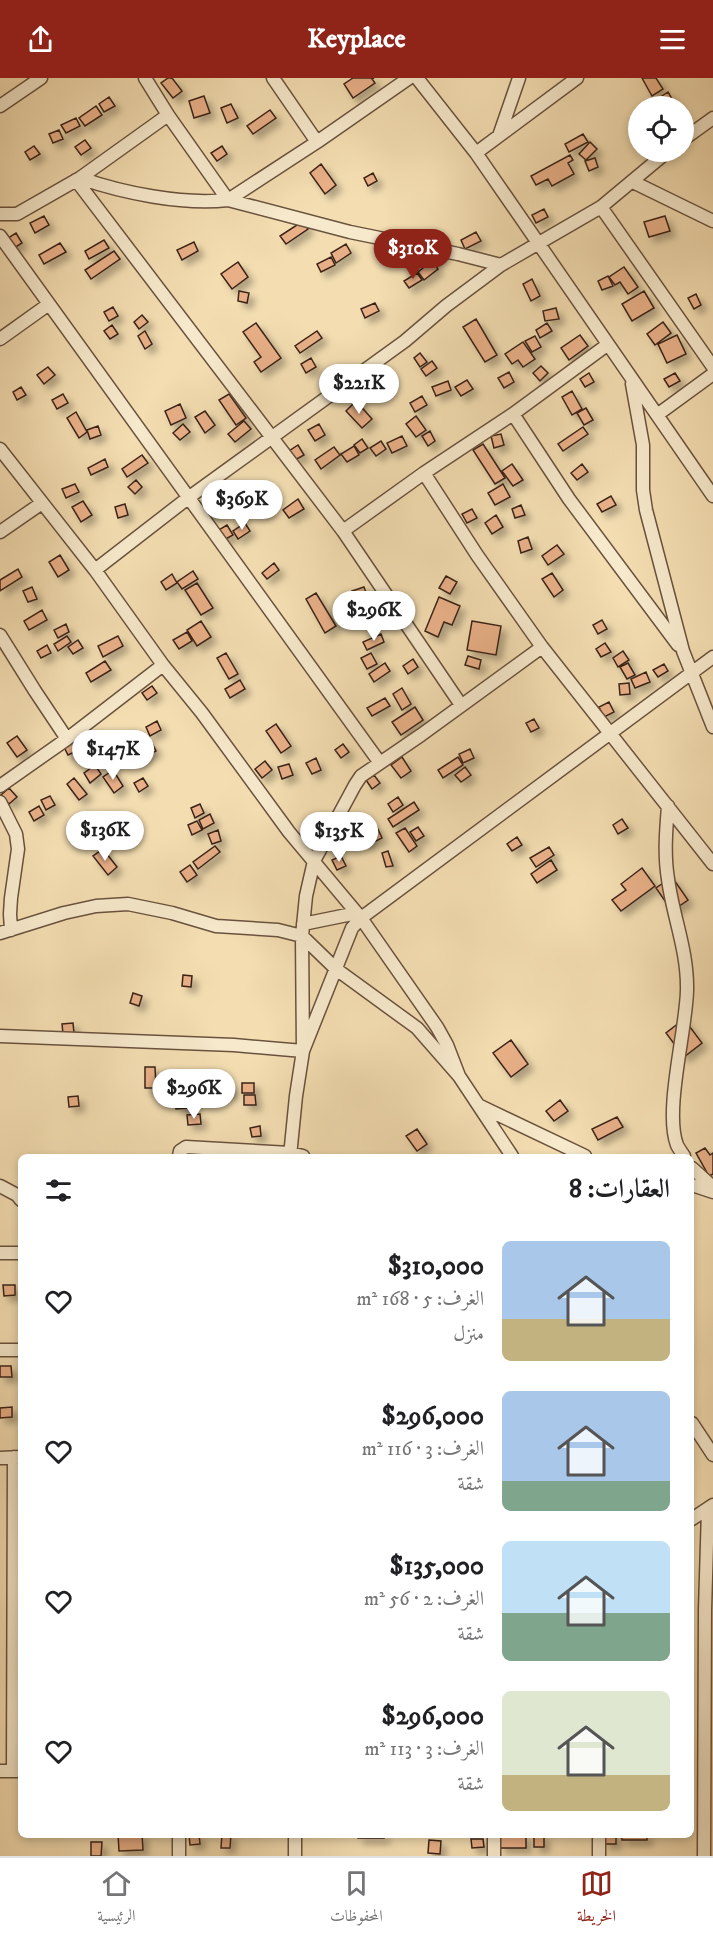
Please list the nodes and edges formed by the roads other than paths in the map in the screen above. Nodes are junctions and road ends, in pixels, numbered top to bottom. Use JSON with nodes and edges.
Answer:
{"nodes":[{"id":1,"x":41,"y":78,"type":"edge"},
{"id":2,"x":145,"y":78,"type":"edge"},
{"id":3,"x":273,"y":78,"type":"edge"},
{"id":4,"x":409,"y":78,"type":"edge"},
{"id":5,"x":417,"y":78,"type":"edge"},
{"id":6,"x":519,"y":78,"type":"edge"},
{"id":7,"x":577,"y":78,"type":"edge"},
{"id":8,"x":0,"y":106,"type":"edge"},
{"id":9,"x":168,"y":115,"type":"junction"},
{"id":10,"x":713,"y":118,"type":"edge"},
{"id":11,"x":694,"y":132,"type":"edge"},
{"id":12,"x":499,"y":136,"type":"junction"},
{"id":13,"x":317,"y":142,"type":"junction"},
{"id":14,"x":476,"y":153,"type":"junction"},
{"id":15,"x":656,"y":162,"type":"edge"},
{"id":16,"x":78,"y":179,"type":"junction"},
{"id":17,"x":633,"y":182,"type":"junction"},
{"id":18,"x":228,"y":200,"type":"junction"},
{"id":19,"x":601,"y":207,"type":"junction"},
{"id":20,"x":0,"y":214,"type":"edge"},
{"id":21,"x":713,"y":221,"type":"edge"},
{"id":22,"x":0,"y":237,"type":"edge"},
{"id":23,"x":538,"y":244,"type":"junction"},
{"id":24,"x":501,"y":265,"type":"junction"},
{"id":25,"x":49,"y":304,"type":"junction"},
{"id":26,"x":0,"y":339,"type":"edge"},
{"id":27,"x":607,"y":345,"type":"junction"},
{"id":28,"x":713,"y":367,"type":"edge"},
{"id":29,"x":713,"y":374,"type":"edge"},
{"id":30,"x":630,"y":377,"type":"junction"},
{"id":31,"x":513,"y":414,"type":"junction"},
{"id":32,"x":657,"y":415,"type":"junction"},
{"id":33,"x":272,"y":437,"type":"junction"},
{"id":34,"x":0,"y":449,"type":"edge"},
{"id":35,"x":424,"y":473,"type":"junction"},
{"id":36,"x":713,"y":496,"type":"edge"},
{"id":37,"x":188,"y":498,"type":"junction"},
{"id":38,"x":42,"y":503,"type":"junction"},
{"id":39,"x":343,"y":531,"type":"junction"},
{"id":40,"x":0,"y":532,"type":"edge"},
{"id":41,"x":94,"y":570,"type":"junction"},
{"id":42,"x":0,"y":635,"type":"edge"},
{"id":43,"x":542,"y":647,"type":"junction"},
{"id":44,"x":682,"y":651,"type":"junction"},
{"id":45,"x":713,"y":657,"type":"edge"},
{"id":46,"x":163,"y":665,"type":"junction"},
{"id":47,"x":691,"y":672,"type":"junction"},
{"id":48,"x":461,"y":705,"type":"junction"},
{"id":49,"x":713,"y":727,"type":"edge"},
{"id":50,"x":610,"y":733,"type":"junction"},
{"id":51,"x":67,"y":738,"type":"junction"},
{"id":52,"x":380,"y":763,"type":"junction"},
{"id":53,"x":0,"y":786,"type":"edge"},
{"id":54,"x":0,"y":802,"type":"edge"},
{"id":55,"x":668,"y":806,"type":"junction"},
{"id":56,"x":314,"y":861,"type":"junction"},
{"id":57,"x":713,"y":864,"type":"edge"},
{"id":58,"x":359,"y":915,"type":"junction"},
{"id":59,"x":303,"y":930,"type":"junction"},
{"id":60,"x":6,"y":932,"type":"edge"},
{"id":61,"x":336,"y":969,"type":"junction"},
{"id":62,"x":0,"y":1036,"type":"edge"},
{"id":63,"x":303,"y":1051,"type":"junction"},
{"id":64,"x":459,"y":1076,"type":"junction"},
{"id":65,"x":479,"y":1106,"type":"junction"},
{"id":66,"x":179,"y":1154,"type":"edge"},
{"id":67,"x":275,"y":1154,"type":"edge"},
{"id":68,"x":290,"y":1154,"type":"edge"},
{"id":69,"x":511,"y":1154,"type":"edge"},
{"id":70,"x":581,"y":1154,"type":"edge"},
{"id":71,"x":683,"y":1154,"type":"edge"},
{"id":72,"x":694,"y":1170,"type":"edge"},
{"id":73,"x":0,"y":1186,"type":"edge"},
{"id":74,"x":694,"y":1186,"type":"edge"},
{"id":75,"x":713,"y":1187,"type":"edge"},
{"id":76,"x":713,"y":1192,"type":"edge"},
{"id":77,"x":18,"y":1196,"type":"edge"},
{"id":78,"x":0,"y":1253,"type":"edge"},
{"id":79,"x":18,"y":1253,"type":"edge"},
{"id":80,"x":0,"y":1350,"type":"edge"},
{"id":81,"x":18,"y":1350,"type":"edge"},
{"id":82,"x":694,"y":1426,"type":"edge"},
{"id":83,"x":713,"y":1455,"type":"edge"},
{"id":84,"x":17,"y":1457,"type":"edge"},
{"id":85,"x":0,"y":1458,"type":"edge"},
{"id":86,"x":710,"y":1507,"type":"edge"},
{"id":87,"x":694,"y":1518,"type":"edge"},
{"id":88,"x":710,"y":1533,"type":"edge"},
{"id":89,"x":18,"y":1564,"type":"edge"},
{"id":90,"x":694,"y":1610,"type":"edge"},
{"id":91,"x":709,"y":1611,"type":"edge"},
{"id":92,"x":17,"y":1670,"type":"edge"},
{"id":93,"x":11,"y":1771,"type":"edge"},
{"id":94,"x":179,"y":1838,"type":"edge"},
{"id":95,"x":296,"y":1838,"type":"edge"},
{"id":96,"x":494,"y":1838,"type":"edge"},
{"id":97,"x":599,"y":1838,"type":"edge"},
{"id":98,"x":179,"y":1856,"type":"edge"},
{"id":99,"x":295,"y":1856,"type":"edge"},
{"id":100,"x":494,"y":1856,"type":"edge"},
{"id":101,"x":599,"y":1856,"type":"edge"},
{"id":102,"x":704,"y":1856,"type":"edge"}],
"edges":[{"from":1,"to":8,"type":"street"},
{"from":2,"to":9,"type":"street"},
{"from":3,"to":13,"type":"street"},
{"from":4,"to":13,"type":"street"},
{"from":5,"to":14,"type":"street"},
{"from":6,"to":12,"type":"street"},
{"from":7,"to":12,"type":"street"},
{"from":9,"to":16,"type":"street"},
{"from":9,"to":18,"type":"street"},
{"from":10,"to":11,"type":"street"},
{"from":12,"to":14,"type":"street"},
{"from":13,"to":18,"type":"street"},
{"from":14,"to":23,"type":"street"},
{"from":15,"to":17,"type":"street"},
{"from":16,"to":18,"type":"street"},
{"from":16,"to":20,"type":"street"},
{"from":16,"to":33,"type":"street"},
{"from":17,"to":19,"type":"street"},
{"from":17,"to":21,"type":"street"},
{"from":18,"to":24,"type":"street"},
{"from":19,"to":23,"type":"street"},
{"from":19,"to":28,"type":"street"},
{"from":22,"to":25,"type":"street"},
{"from":23,"to":24,"type":"street"},
{"from":23,"to":27,"type":"street"},
{"from":24,"to":33,"type":"street"},
{"from":25,"to":26,"type":"street"},
{"from":25,"to":37,"type":"street"},
{"from":27,"to":30,"type":"street"},
{"from":27,"to":31,"type":"street"},
{"from":29,"to":32,"type":"street"},
{"from":30,"to":32,"type":"street"},
{"from":30,"to":44,"type":"street"},
{"from":31,"to":35,"type":"street"},
{"from":31,"to":44,"type":"street"},
{"from":32,"to":36,"type":"street"},
{"from":33,"to":37,"type":"street"},
{"from":33,"to":39,"type":"street"},
{"from":34,"to":38,"type":"street"},
{"from":35,"to":39,"type":"street"},
{"from":35,"to":43,"type":"street"},
{"from":37,"to":41,"type":"street"},
{"from":37,"to":52,"type":"street"},
{"from":38,"to":40,"type":"street"},
{"from":38,"to":41,"type":"street"},
{"from":39,"to":48,"type":"street"},
{"from":41,"to":46,"type":"street"},
{"from":42,"to":51,"type":"street"},
{"from":43,"to":48,"type":"street"},
{"from":43,"to":50,"type":"street"},
{"from":44,"to":47,"type":"street"},
{"from":45,"to":47,"type":"street"},
{"from":46,"to":51,"type":"street"},
{"from":46,"to":56,"type":"street"},
{"from":47,"to":49,"type":"street"},
{"from":47,"to":50,"type":"street"},
{"from":48,"to":52,"type":"street"},
{"from":50,"to":55,"type":"street"},
{"from":50,"to":58,"type":"street"},
{"from":51,"to":53,"type":"street"},
{"from":52,"to":56,"type":"street"},
{"from":54,"to":60,"type":"street"},
{"from":55,"to":57,"type":"street"},
{"from":55,"to":71,"type":"street"},
{"from":56,"to":58,"type":"street"},
{"from":56,"to":59,"type":"street"},
{"from":58,"to":59,"type":"street"},
{"from":58,"to":61,"type":"street"},
{"from":58,"to":64,"type":"street"},
{"from":59,"to":60,"type":"street"},
{"from":59,"to":61,"type":"street"},
{"from":59,"to":63,"type":"street"},
{"from":61,"to":63,"type":"street"},
{"from":61,"to":64,"type":"street"},
{"from":62,"to":63,"type":"street"},
{"from":63,"to":68,"type":"street"},
{"from":64,"to":65,"type":"street"},
{"from":65,"to":69,"type":"street"},
{"from":65,"to":70,"type":"street"},
{"from":66,"to":67,"type":"street"},
{"from":72,"to":75,"type":"street"},
{"from":73,"to":77,"type":"street"},
{"from":74,"to":76,"type":"street"},
{"from":78,"to":79,"type":"street"},
{"from":80,"to":81,"type":"street"},
{"from":82,"to":83,"type":"street"},
{"from":84,"to":85,"type":"street"},
{"from":84,"to":89,"type":"street"},
{"from":86,"to":87,"type":"street"},
{"from":86,"to":88,"type":"street"},
{"from":88,"to":91,"type":"street"},
{"from":89,"to":92,"type":"street"},
{"from":90,"to":91,"type":"street"},
{"from":91,"to":102,"type":"street"},
{"from":92,"to":93,"type":"street"},
{"from":94,"to":98,"type":"street"},
{"from":95,"to":99,"type":"street"},
{"from":96,"to":100,"type":"street"},
{"from":97,"to":101,"type":"street"}]}
